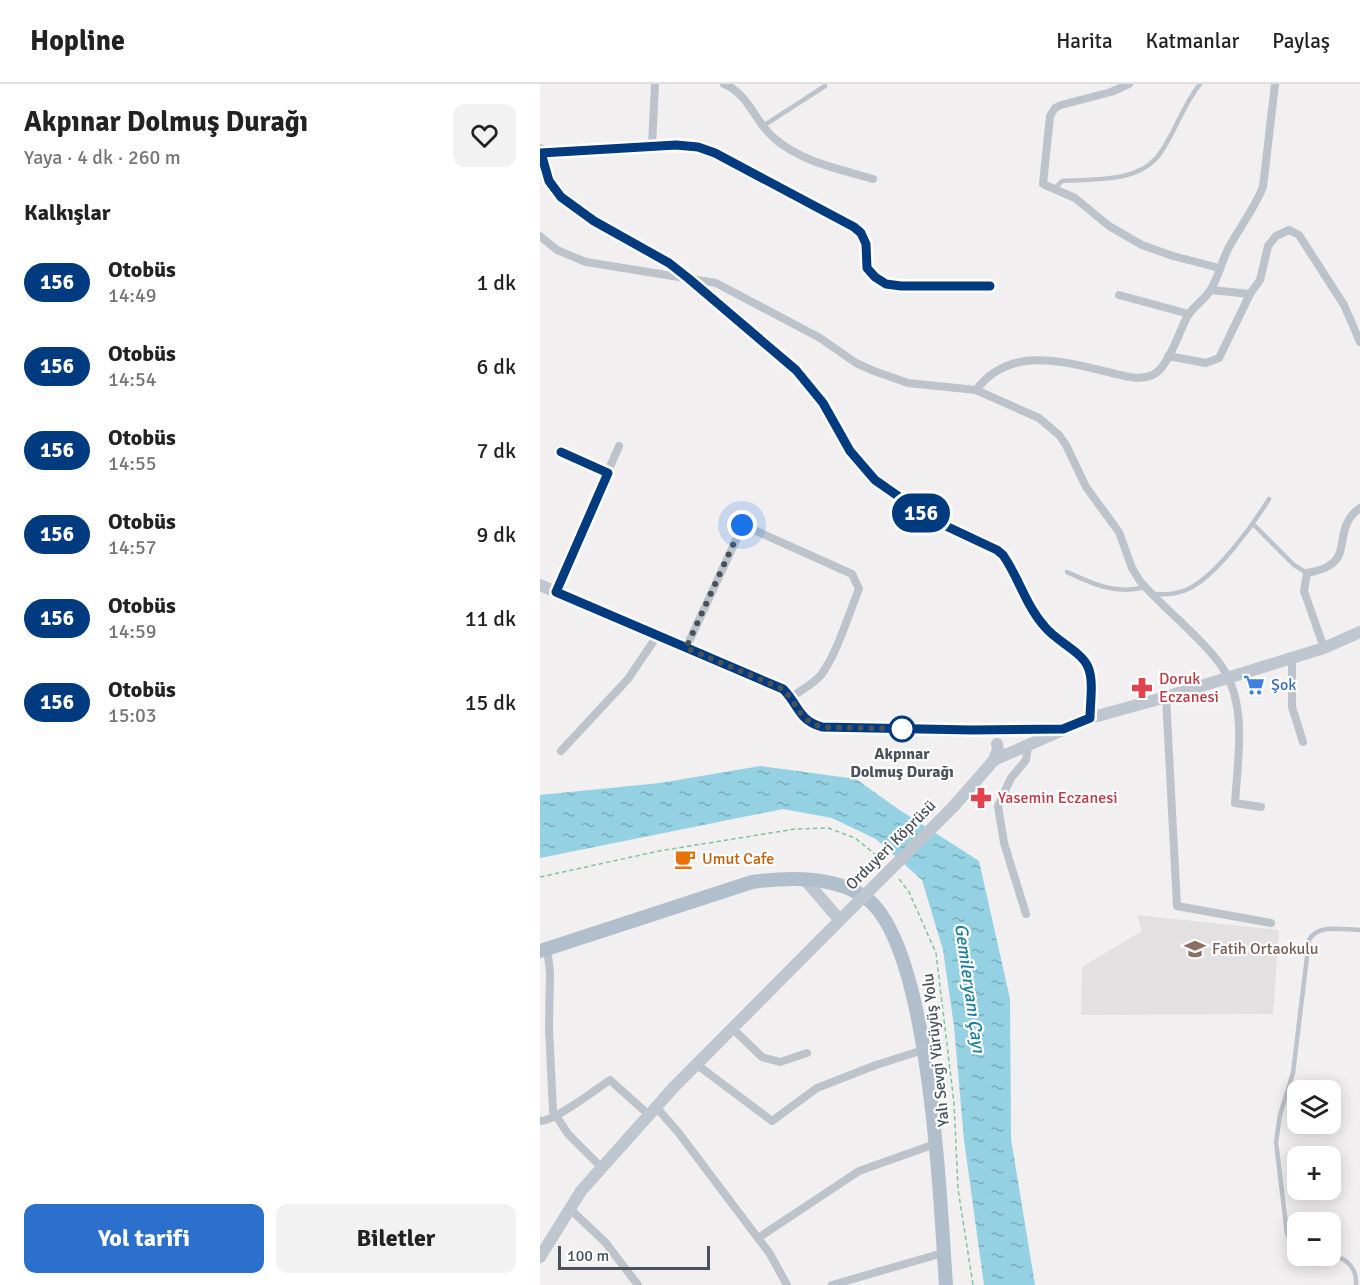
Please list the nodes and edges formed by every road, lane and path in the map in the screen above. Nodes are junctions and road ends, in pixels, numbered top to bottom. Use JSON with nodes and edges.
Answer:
{"nodes":[{"id":1,"x":655,"y":84,"type":"edge"},
{"id":2,"x":724,"y":84,"type":"edge"},
{"id":3,"x":1129,"y":84,"type":"edge"},
{"id":4,"x":1200,"y":84,"type":"edge"},
{"id":5,"x":1275,"y":84,"type":"edge"},
{"id":6,"x":825,"y":86,"type":"dead end"},
{"id":7,"x":763,"y":126,"type":"junction"},
{"id":8,"x":652,"y":146,"type":"junction"},
{"id":9,"x":540,"y":151,"type":"edge"},
{"id":10,"x":873,"y":179,"type":"dead end"},
{"id":11,"x":1055,"y":188,"type":"junction"},
{"id":12,"x":540,"y":237,"type":"edge"},
{"id":13,"x":1219,"y":268,"type":"junction"},
{"id":14,"x":688,"y":278,"type":"junction"},
{"id":15,"x":990,"y":286,"type":"dead end"},
{"id":16,"x":1211,"y":290,"type":"junction"},
{"id":17,"x":1250,"y":294,"type":"junction"},
{"id":18,"x":1119,"y":295,"type":"dead end"},
{"id":19,"x":1189,"y":314,"type":"junction"},
{"id":20,"x":1360,"y":342,"type":"edge"},
{"id":21,"x":1168,"y":356,"type":"junction"},
{"id":22,"x":976,"y":390,"type":"junction"},
{"id":23,"x":619,"y":446,"type":"dead end"},
{"id":24,"x":561,"y":452,"type":"dead end"},
{"id":25,"x":608,"y":473,"type":"junction"},
{"id":26,"x":1269,"y":499,"type":"dead end"},
{"id":27,"x":1360,"y":508,"type":"edge"},
{"id":28,"x":1252,"y":524,"type":"junction"},
{"id":29,"x":1067,"y":572,"type":"dead end"},
{"id":30,"x":1307,"y":573,"type":"junction"},
{"id":31,"x":540,"y":585,"type":"edge"},
{"id":32,"x":1144,"y":586,"type":"junction"},
{"id":33,"x":556,"y":592,"type":"junction"},
{"id":34,"x":1151,"y":594,"type":"junction"},
{"id":35,"x":1360,"y":632,"type":"edge"},
{"id":36,"x":657,"y":636,"type":"junction"},
{"id":37,"x":686,"y":648,"type":"junction"},
{"id":38,"x":1324,"y":648,"type":"junction"},
{"id":39,"x":1292,"y":657,"type":"junction"},
{"id":40,"x":1228,"y":677,"type":"junction"},
{"id":41,"x":791,"y":698,"type":"junction"},
{"id":42,"x":1166,"y":698,"type":"junction"},
{"id":43,"x":1090,"y":718,"type":"junction"},
{"id":44,"x":1063,"y":729,"type":"junction"},
{"id":45,"x":972,"y":730,"type":"junction"},
{"id":46,"x":1303,"y":742,"type":"dead end"},
{"id":47,"x":997,"y":744,"type":"junction"},
{"id":48,"x":1028,"y":746,"type":"junction"},
{"id":49,"x":561,"y":751,"type":"dead end"},
{"id":50,"x":1016,"y":751,"type":"junction"},
{"id":51,"x":994,"y":760,"type":"junction"},
{"id":52,"x":1261,"y":807,"type":"dead end"},
{"id":53,"x":886,"y":864,"type":"dead end"},
{"id":54,"x":893,"y":873,"type":"dead end"},
{"id":55,"x":540,"y":877,"type":"edge"},
{"id":56,"x":805,"y":880,"type":"junction"},
{"id":57,"x":1026,"y":914,"type":"dead end"},
{"id":58,"x":839,"y":919,"type":"junction"},
{"id":59,"x":1271,"y":923,"type":"dead end"},
{"id":60,"x":1360,"y":930,"type":"edge"},
{"id":61,"x":543,"y":950,"type":"edge"},
{"id":62,"x":732,"y":1028,"type":"junction"},
{"id":63,"x":923,"y":1050,"type":"junction"},
{"id":64,"x":807,"y":1053,"type":"dead end"},
{"id":65,"x":696,"y":1064,"type":"junction"},
{"id":66,"x":652,"y":1111,"type":"junction"},
{"id":67,"x":555,"y":1116,"type":"junction"},
{"id":68,"x":540,"y":1121,"type":"edge"},
{"id":69,"x":935,"y":1144,"type":"junction"},
{"id":70,"x":602,"y":1167,"type":"junction"},
{"id":71,"x":570,"y":1209,"type":"junction"},
{"id":72,"x":1287,"y":1233,"type":"edge"},
{"id":73,"x":758,"y":1238,"type":"junction"},
{"id":74,"x":944,"y":1253,"type":"junction"},
{"id":75,"x":540,"y":1257,"type":"edge"},
{"id":76,"x":1341,"y":1259,"type":"edge"},
{"id":77,"x":638,"y":1285,"type":"edge"},
{"id":78,"x":787,"y":1285,"type":"edge"},
{"id":79,"x":832,"y":1285,"type":"edge"},
{"id":80,"x":946,"y":1285,"type":"edge"},
{"id":81,"x":973,"y":1285,"type":"edge"},
{"id":82,"x":1356,"y":1285,"type":"edge"}],
"edges":[{"from":1,"to":8,"type":"street"},
{"from":2,"to":7,"type":"street"},
{"from":3,"to":11,"type":"street"},
{"from":4,"to":11,"type":"lane"},
{"from":5,"to":13,"type":"street"},
{"from":6,"to":7,"type":"lane"},
{"from":7,"to":10,"type":"street"},
{"from":8,"to":9,"type":"street"},
{"from":8,"to":15,"type":"street"},
{"from":9,"to":14,"type":"street"},
{"from":11,"to":13,"type":"street"},
{"from":12,"to":14,"type":"street"},
{"from":13,"to":16,"type":"street"},
{"from":14,"to":22,"type":"street"},
{"from":14,"to":43,"type":"street"},
{"from":16,"to":17,"type":"street"},
{"from":16,"to":19,"type":"street"},
{"from":17,"to":20,"type":"street"},
{"from":17,"to":21,"type":"street"},
{"from":18,"to":19,"type":"street"},
{"from":19,"to":21,"type":"street"},
{"from":21,"to":22,"type":"street"},
{"from":22,"to":32,"type":"street"},
{"from":23,"to":25,"type":"street"},
{"from":24,"to":25,"type":"street"},
{"from":25,"to":33,"type":"street"},
{"from":26,"to":28,"type":"lane"},
{"from":27,"to":30,"type":"street"},
{"from":28,"to":30,"type":"lane"},
{"from":28,"to":34,"type":"lane"},
{"from":29,"to":32,"type":"lane"},
{"from":30,"to":38,"type":"street"},
{"from":31,"to":33,"type":"street"},
{"from":32,"to":34,"type":"street"},
{"from":33,"to":36,"type":"street"},
{"from":34,"to":40,"type":"street"},
{"from":35,"to":38,"type":"street"},
{"from":36,"to":37,"type":"street"},
{"from":36,"to":49,"type":"street"},
{"from":37,"to":41,"type":"street"},
{"from":37,"to":41,"type":"street"},
{"from":38,"to":39,"type":"street"},
{"from":39,"to":40,"type":"street"},
{"from":39,"to":46,"type":"street"},
{"from":40,"to":42,"type":"street"},
{"from":40,"to":52,"type":"street"},
{"from":41,"to":45,"type":"street"},
{"from":42,"to":43,"type":"street"},
{"from":42,"to":59,"type":"street"},
{"from":43,"to":44,"type":"street"},
{"from":44,"to":45,"type":"street"},
{"from":44,"to":48,"type":"street"},
{"from":45,"to":47,"type":"street"},
{"from":47,"to":50,"type":"street"},
{"from":47,"to":51,"type":"street"},
{"from":48,"to":50,"type":"street"},
{"from":48,"to":57,"type":"street"},
{"from":50,"to":51,"type":"street"},
{"from":51,"to":58,"type":"street","name":"Orduyeri Köprüsü","bridge":true},
{"from":53,"to":55,"type":"path"},
{"from":54,"to":81,"type":"path","name":"Yalı Sevgi Yürüyüş Yolu"},
{"from":56,"to":58,"type":"street"},
{"from":56,"to":61,"type":"main road"},
{"from":56,"to":63,"type":"main road"},
{"from":58,"to":62,"type":"street","name":"Orduyeri Köprüsü"},
{"from":60,"to":72,"type":"lane"},
{"from":61,"to":67,"type":"street"},
{"from":62,"to":64,"type":"street"},
{"from":62,"to":65,"type":"street","name":"Orduyeri Köprüsü"},
{"from":63,"to":65,"type":"street"},
{"from":63,"to":69,"type":"main road"},
{"from":65,"to":66,"type":"street","name":"Orduyeri Köprüsü"},
{"from":66,"to":67,"type":"street"},
{"from":66,"to":70,"type":"street","name":"Orduyeri Köprüsü"},
{"from":66,"to":73,"type":"street"},
{"from":67,"to":68,"type":"street"},
{"from":67,"to":70,"type":"street"},
{"from":69,"to":73,"type":"street"},
{"from":69,"to":74,"type":"main road"},
{"from":70,"to":71,"type":"street","name":"Orduyeri Köprüsü"},
{"from":71,"to":75,"type":"street","name":"Orduyeri Köprüsü"},
{"from":71,"to":77,"type":"street"},
{"from":73,"to":78,"type":"street"},
{"from":74,"to":79,"type":"street"},
{"from":74,"to":80,"type":"main road"},
{"from":76,"to":82,"type":"lane"}]}
